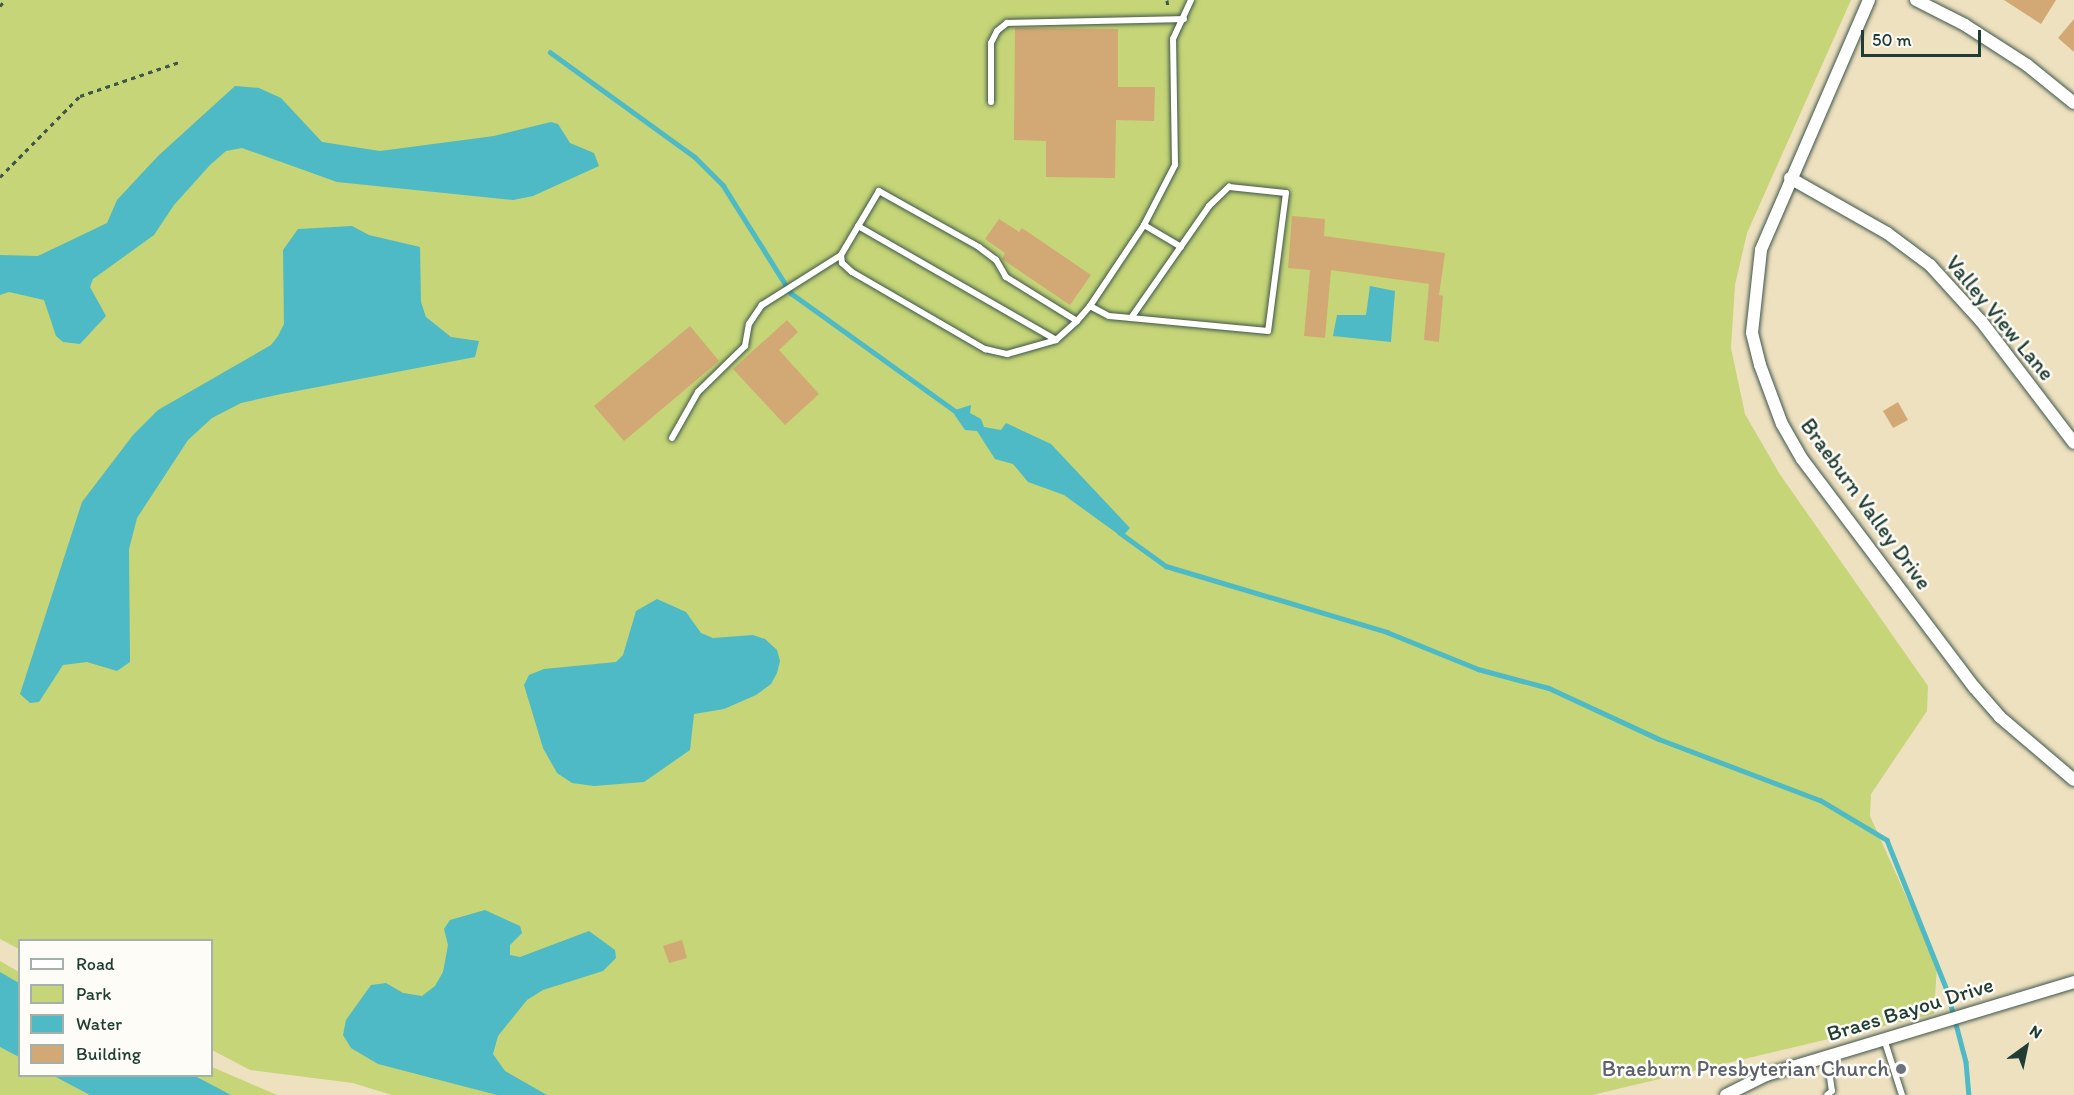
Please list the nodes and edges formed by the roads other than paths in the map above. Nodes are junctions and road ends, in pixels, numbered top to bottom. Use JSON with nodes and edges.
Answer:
{"nodes":[{"id":1,"x":1191,"y":0,"type":"edge"},
{"id":2,"x":1869,"y":0,"type":"edge"},
{"id":3,"x":1916,"y":0,"type":"edge"},
{"id":4,"x":1184,"y":19,"type":"junction"},
{"id":5,"x":991,"y":102,"type":"dead end"},
{"id":6,"x":2074,"y":103,"type":"edge"},
{"id":7,"x":1791,"y":178,"type":"junction"},
{"id":8,"x":1144,"y":225,"type":"junction"},
{"id":9,"x":858,"y":226,"type":"junction"},
{"id":10,"x":1181,"y":247,"type":"junction"},
{"id":11,"x":841,"y":255,"type":"junction"},
{"id":12,"x":1090,"y":306,"type":"junction"},
{"id":13,"x":1131,"y":318,"type":"junction"},
{"id":14,"x":1077,"y":321,"type":"junction"},
{"id":15,"x":1056,"y":340,"type":"junction"},
{"id":16,"x":672,"y":438,"type":"dead end"},
{"id":17,"x":2074,"y":443,"type":"edge"},
{"id":18,"x":2074,"y":780,"type":"edge"},
{"id":19,"x":2074,"y":982,"type":"edge"},
{"id":20,"x":1883,"y":1038,"type":"junction"},
{"id":21,"x":1827,"y":1056,"type":"junction"},
{"id":22,"x":1726,"y":1095,"type":"edge"},
{"id":23,"x":1827,"y":1095,"type":"edge"},
{"id":24,"x":1902,"y":1095,"type":"edge"}],
"edges":[{"from":1,"to":4,"type":"lane"},
{"from":2,"to":7,"type":"street","name":"Braeburn Valley Drive"},
{"from":3,"to":6,"type":"street"},
{"from":4,"to":5,"type":"lane"},
{"from":4,"to":8,"type":"lane"},
{"from":7,"to":17,"type":"street","name":"Valley View Lane"},
{"from":7,"to":18,"type":"street","name":"Braeburn Valley Drive"},
{"from":8,"to":10,"type":"lane"},
{"from":8,"to":12,"type":"lane"},
{"from":9,"to":11,"type":"lane"},
{"from":9,"to":14,"type":"lane"},
{"from":9,"to":15,"type":"lane"},
{"from":10,"to":13,"type":"lane"},
{"from":10,"to":13,"type":"lane"},
{"from":11,"to":15,"type":"lane"},
{"from":11,"to":16,"type":"lane"},
{"from":12,"to":13,"type":"lane"},
{"from":12,"to":14,"type":"lane"},
{"from":14,"to":15,"type":"lane"},
{"from":19,"to":20,"type":"street","name":"Braes Bayou Drive"},
{"from":20,"to":21,"type":"street","name":"Braes Bayou Drive"},
{"from":20,"to":24,"type":"lane"},
{"from":21,"to":22,"type":"street","name":"Braes Bayou Drive"},
{"from":21,"to":23,"type":"lane"}]}
